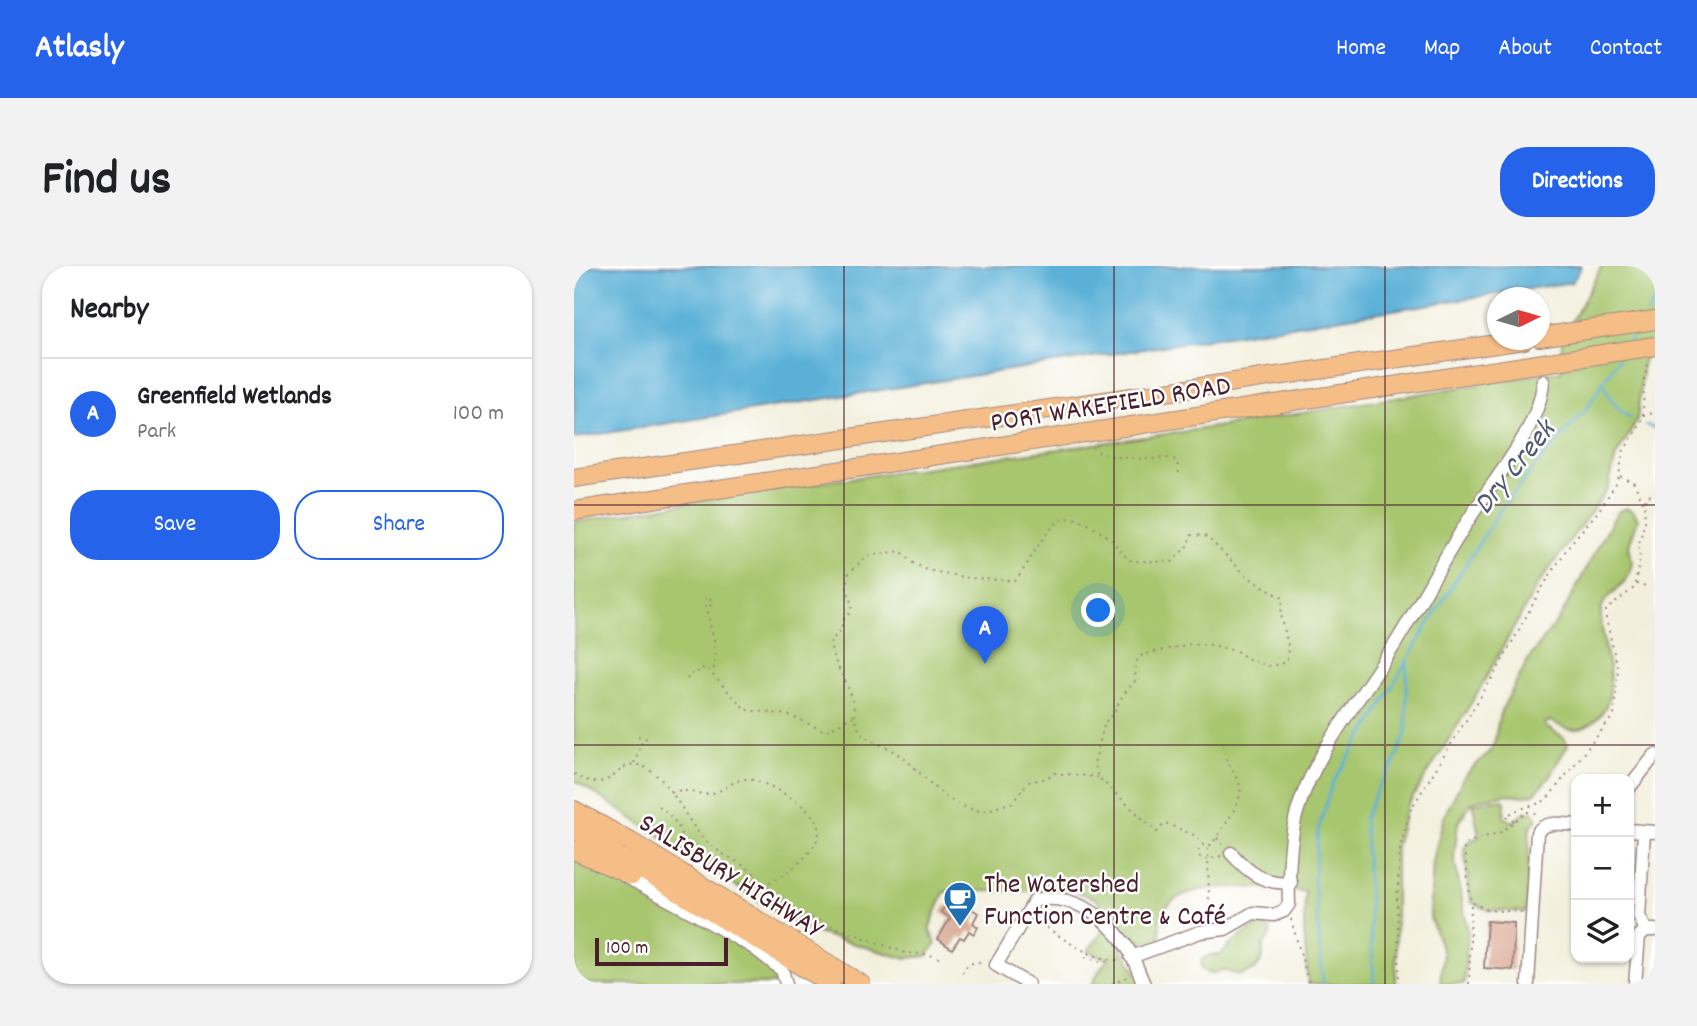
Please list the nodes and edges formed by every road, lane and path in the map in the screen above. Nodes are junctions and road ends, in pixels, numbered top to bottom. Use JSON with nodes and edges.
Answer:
{"nodes":[{"id":1,"x":1655,"y":320,"type":"edge"},
{"id":2,"x":1550,"y":335,"type":"edge"},
{"id":3,"x":1487,"y":345,"type":"edge"},
{"id":4,"x":1653,"y":350,"type":"edge"},
{"id":5,"x":1543,"y":381,"type":"dead end"},
{"id":6,"x":1655,"y":413,"type":"edge"},
{"id":7,"x":1643,"y":415,"type":"junction"},
{"id":8,"x":1092,"y":447,"type":"dead end"},
{"id":9,"x":1179,"y":475,"type":"dead end"},
{"id":10,"x":1619,"y":476,"type":"junction"},
{"id":11,"x":574,"y":478,"type":"edge"},
{"id":12,"x":1655,"y":492,"type":"edge"},
{"id":13,"x":1644,"y":504,"type":"junction"},
{"id":14,"x":574,"y":511,"type":"edge"},
{"id":15,"x":1635,"y":583,"type":"junction"},
{"id":16,"x":1648,"y":586,"type":"dead end"},
{"id":17,"x":708,"y":613,"type":"dead end"},
{"id":18,"x":714,"y":674,"type":"junction"},
{"id":19,"x":687,"y":679,"type":"dead end"},
{"id":20,"x":855,"y":716,"type":"junction"},
{"id":21,"x":638,"y":736,"type":"dead end"},
{"id":22,"x":643,"y":738,"type":"junction"},
{"id":23,"x":650,"y":740,"type":"dead end"},
{"id":24,"x":1224,"y":745,"type":"dead end"},
{"id":25,"x":1655,"y":755,"type":"edge"},
{"id":26,"x":633,"y":765,"type":"junction"},
{"id":27,"x":574,"y":774,"type":"edge"},
{"id":28,"x":1098,"y":777,"type":"junction"},
{"id":29,"x":1634,"y":782,"type":"edge"},
{"id":30,"x":670,"y":792,"type":"junction"},
{"id":31,"x":574,"y":800,"type":"edge"},
{"id":32,"x":659,"y":806,"type":"dead end"},
{"id":33,"x":574,"y":810,"type":"edge"},
{"id":34,"x":1514,"y":821,"type":"junction"},
{"id":35,"x":1571,"y":825,"type":"edge"},
{"id":36,"x":1544,"y":826,"type":"junction"},
{"id":37,"x":574,"y":829,"type":"edge"},
{"id":38,"x":1649,"y":832,"type":"edge"},
{"id":39,"x":1217,"y":838,"type":"junction"},
{"id":40,"x":631,"y":842,"type":"junction"},
{"id":41,"x":1205,"y":845,"type":"junction"},
{"id":42,"x":574,"y":850,"type":"edge"},
{"id":43,"x":1231,"y":853,"type":"junction"},
{"id":44,"x":1209,"y":859,"type":"junction"},
{"id":45,"x":671,"y":867,"type":"junction"},
{"id":46,"x":1291,"y":882,"type":"junction"},
{"id":47,"x":765,"y":884,"type":"junction"},
{"id":48,"x":710,"y":902,"type":"junction"},
{"id":49,"x":1471,"y":902,"type":"junction"},
{"id":50,"x":1532,"y":913,"type":"junction"},
{"id":51,"x":1026,"y":914,"type":"junction"},
{"id":52,"x":1274,"y":915,"type":"junction"},
{"id":53,"x":1651,"y":930,"type":"edge"},
{"id":54,"x":1200,"y":932,"type":"junction"},
{"id":55,"x":1085,"y":957,"type":"dead end"},
{"id":56,"x":1131,"y":957,"type":"junction"},
{"id":57,"x":939,"y":958,"type":"dead end"},
{"id":58,"x":1116,"y":960,"type":"junction"},
{"id":59,"x":996,"y":965,"type":"junction"},
{"id":60,"x":962,"y":973,"type":"dead end"},
{"id":61,"x":1131,"y":976,"type":"dead end"},
{"id":62,"x":786,"y":984,"type":"edge"},
{"id":63,"x":831,"y":984,"type":"edge"},
{"id":64,"x":861,"y":984,"type":"edge"},
{"id":65,"x":1028,"y":984,"type":"edge"},
{"id":66,"x":1112,"y":984,"type":"edge"},
{"id":67,"x":1144,"y":984,"type":"edge"},
{"id":68,"x":1309,"y":984,"type":"edge"},
{"id":69,"x":1399,"y":984,"type":"edge"},
{"id":70,"x":1469,"y":984,"type":"edge"},
{"id":71,"x":1528,"y":984,"type":"edge"},
{"id":72,"x":1635,"y":984,"type":"edge"}],
"edges":[{"from":1,"to":2,"type":"highway"},
{"from":3,"to":11,"type":"highway","name":"PORT WAKEFIELD ROAD"},
{"from":4,"to":7,"type":"path"},
{"from":4,"to":14,"type":"highway","name":"PORT WAKEFIELD ROAD","bridge":true},
{"from":5,"to":46,"type":"street"},
{"from":6,"to":7,"type":"path"},
{"from":7,"to":10,"type":"path"},
{"from":8,"to":9,"type":"path"},
{"from":10,"to":13,"type":"path"},
{"from":10,"to":69,"type":"path"},
{"from":12,"to":13,"type":"path"},
{"from":13,"to":15,"type":"path"},
{"from":15,"to":16,"type":"path"},
{"from":15,"to":34,"type":"path"},
{"from":17,"to":18,"type":"path"},
{"from":18,"to":19,"type":"path"},
{"from":18,"to":20,"type":"path"},
{"from":20,"to":28,"type":"path"},
{"from":20,"to":28,"type":"path"},
{"from":21,"to":22,"type":"path"},
{"from":22,"to":23,"type":"path"},
{"from":22,"to":26,"type":"path"},
{"from":24,"to":39,"type":"path"},
{"from":25,"to":29,"type":"street"},
{"from":26,"to":27,"type":"path"},
{"from":26,"to":30,"type":"path"},
{"from":28,"to":41,"type":"path"},
{"from":30,"to":47,"type":"path"},
{"from":30,"to":47,"type":"path"},
{"from":31,"to":40,"type":"highway"},
{"from":32,"to":45,"type":"path"},
{"from":33,"to":40,"type":"highway","name":"SALISBURY HIGHWAY"},
{"from":34,"to":36,"type":"path"},
{"from":34,"to":49,"type":"path"},
{"from":35,"to":36,"type":"street"},
{"from":36,"to":50,"type":"street"},
{"from":37,"to":48,"type":"highway","name":"SALISBURY HIGHWAY"},
{"from":38,"to":53,"type":"street"},
{"from":39,"to":41,"type":"path"},
{"from":39,"to":43,"type":"path"},
{"from":40,"to":45,"type":"highway","name":"SALISBURY HIGHWAY"},
{"from":41,"to":44,"type":"path"},
{"from":41,"to":44,"type":"path"},
{"from":42,"to":48,"type":"highway"},
{"from":42,"to":62,"type":"street"},
{"from":43,"to":44,"type":"path"},
{"from":43,"to":46,"type":"street"},
{"from":44,"to":54,"type":"path"},
{"from":45,"to":48,"type":"highway","name":"SALISBURY HIGHWAY"},
{"from":46,"to":52,"type":"street"},
{"from":47,"to":57,"type":"path"},
{"from":48,"to":63,"type":"highway","name":"SALISBURY HIGHWAY"},
{"from":48,"to":64,"type":"highway","name":"SALISBURY HIGHWAY"},
{"from":49,"to":50,"type":"path"},
{"from":49,"to":70,"type":"path"},
{"from":50,"to":71,"type":"street"},
{"from":51,"to":56,"type":"street"},
{"from":51,"to":58,"type":"path"},
{"from":51,"to":59,"type":"street"},
{"from":52,"to":54,"type":"street"},
{"from":52,"to":68,"type":"path"},
{"from":53,"to":72,"type":"street"},
{"from":54,"to":56,"type":"street"},
{"from":55,"to":58,"type":"path"},
{"from":56,"to":58,"type":"path"},
{"from":56,"to":67,"type":"street"},
{"from":59,"to":60,"type":"path"},
{"from":59,"to":65,"type":"street"},
{"from":61,"to":66,"type":"path"}]}
